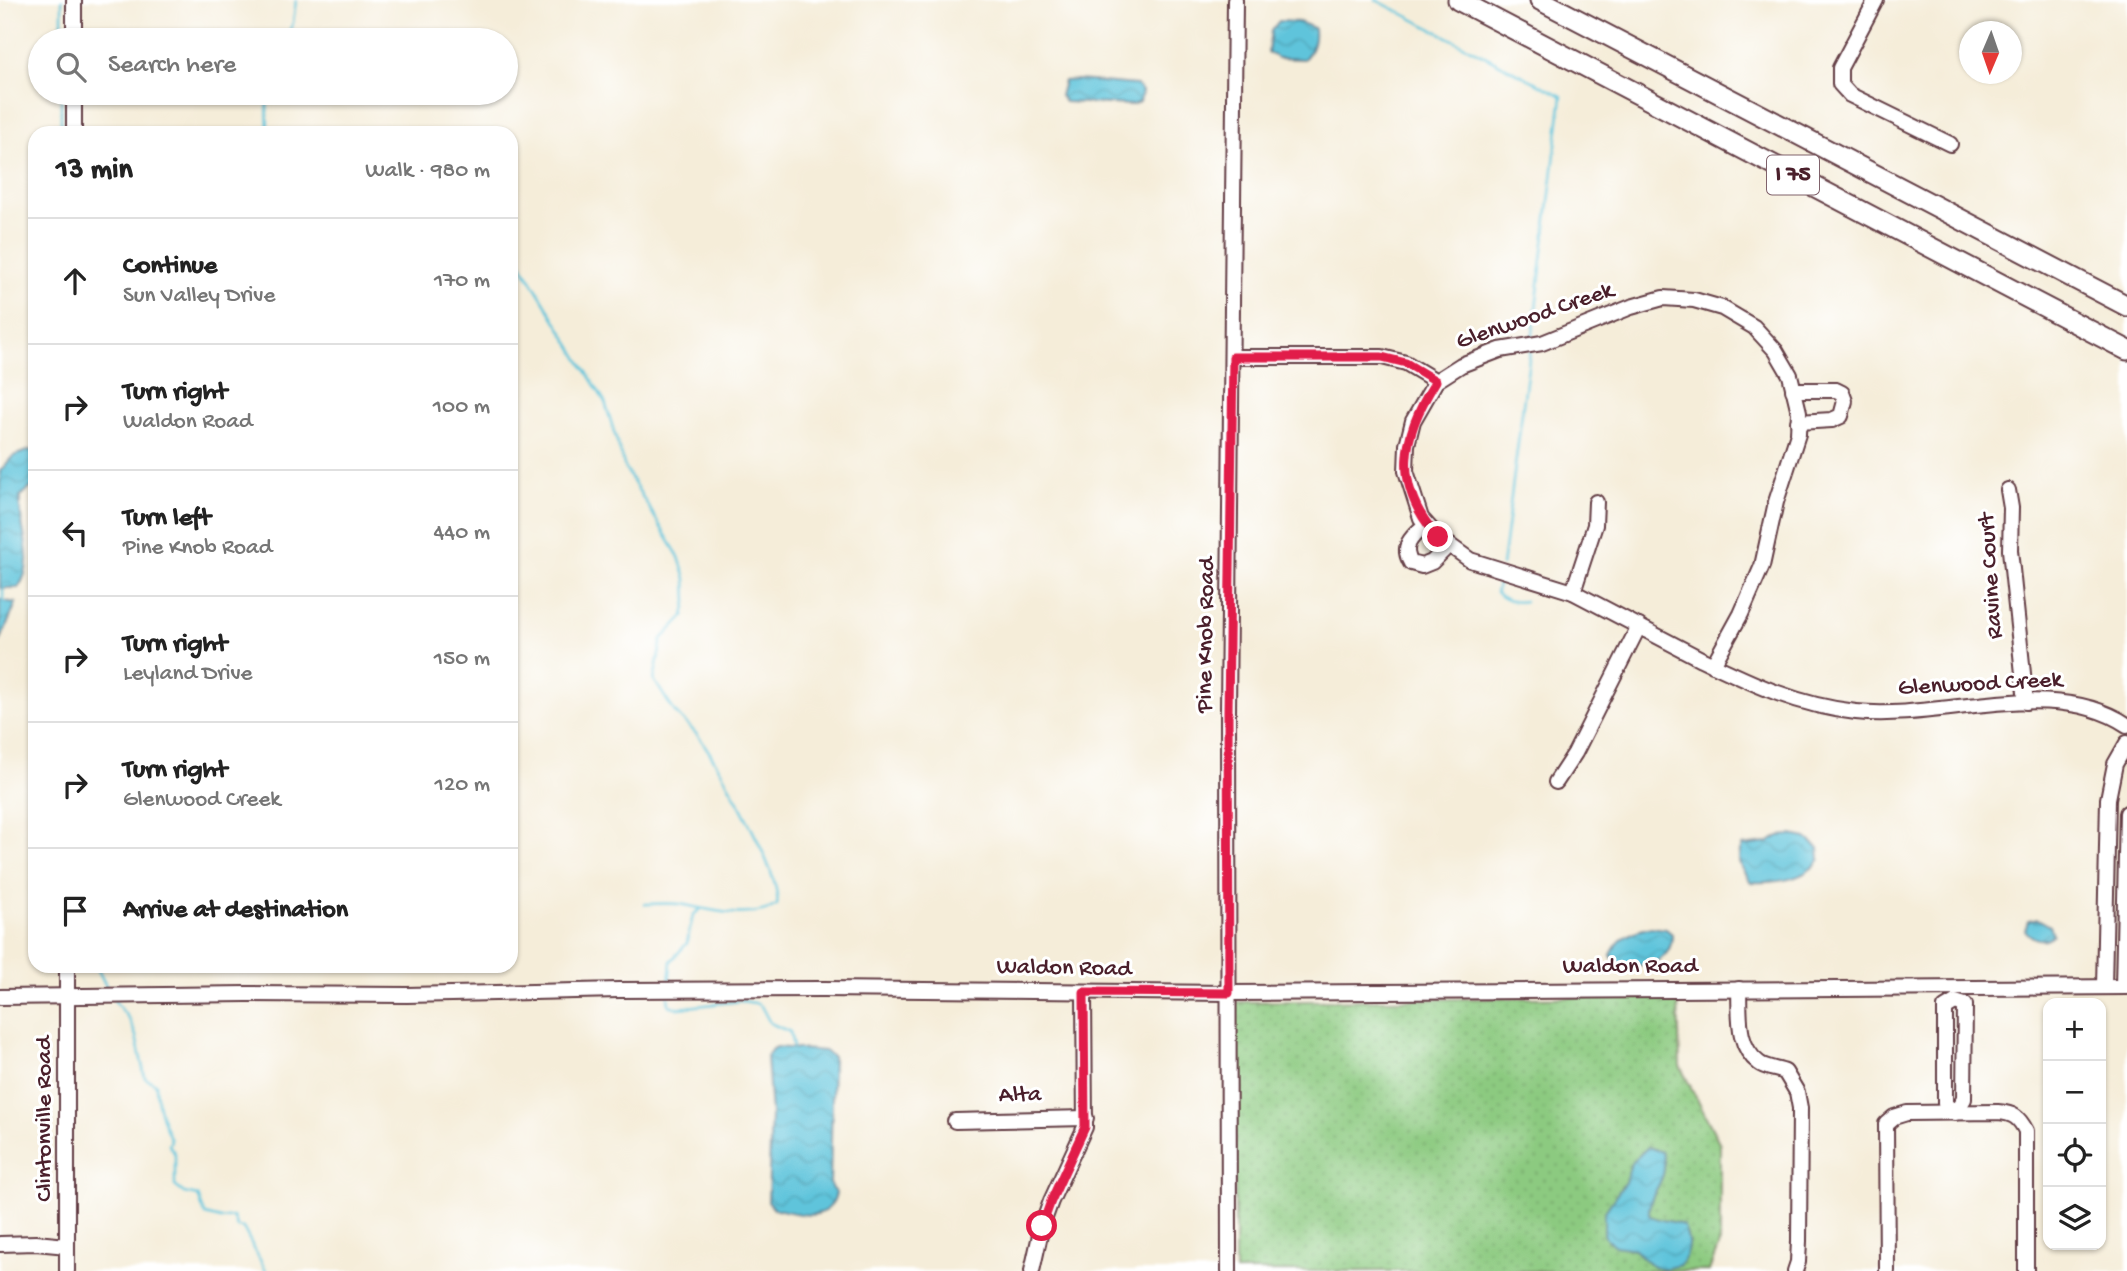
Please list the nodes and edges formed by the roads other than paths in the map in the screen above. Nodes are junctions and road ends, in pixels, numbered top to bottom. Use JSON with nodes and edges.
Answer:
{"nodes":[{"id":1,"x":74,"y":0,"type":"edge"},
{"id":2,"x":1236,"y":0,"type":"edge"},
{"id":3,"x":1458,"y":0,"type":"edge"},
{"id":4,"x":1541,"y":0,"type":"edge"},
{"id":5,"x":1876,"y":0,"type":"edge"},
{"id":6,"x":74,"y":28,"type":"edge"},
{"id":7,"x":74,"y":105,"type":"edge"},
{"id":8,"x":75,"y":126,"type":"edge"},
{"id":9,"x":1950,"y":144,"type":"dead end"},
{"id":10,"x":2127,"y":306,"type":"edge"},
{"id":11,"x":2127,"y":350,"type":"edge"},
{"id":12,"x":1233,"y":357,"type":"junction"},
{"id":13,"x":1436,"y":381,"type":"junction"},
{"id":14,"x":1793,"y":390,"type":"junction"},
{"id":15,"x":1798,"y":422,"type":"junction"},
{"id":16,"x":2008,"y":489,"type":"dead end"},
{"id":17,"x":1596,"y":502,"type":"dead end"},
{"id":18,"x":1426,"y":524,"type":"junction"},
{"id":19,"x":1449,"y":545,"type":"junction"},
{"id":20,"x":1573,"y":592,"type":"junction"},
{"id":21,"x":1639,"y":626,"type":"junction"},
{"id":22,"x":1713,"y":665,"type":"junction"},
{"id":23,"x":2026,"y":702,"type":"junction"},
{"id":24,"x":2127,"y":725,"type":"edge"},
{"id":25,"x":2127,"y":743,"type":"edge"},
{"id":26,"x":1556,"y":782,"type":"dead end"},
{"id":27,"x":2127,"y":813,"type":"edge"},
{"id":28,"x":2106,"y":869,"type":"junction"},
{"id":29,"x":2125,"y":870,"type":"junction"},
{"id":30,"x":67,"y":973,"type":"edge"},
{"id":31,"x":1955,"y":987,"type":"junction"},
{"id":32,"x":2104,"y":987,"type":"junction"},
{"id":33,"x":2125,"y":987,"type":"edge"},
{"id":34,"x":1739,"y":989,"type":"junction"},
{"id":35,"x":1084,"y":992,"type":"junction"},
{"id":36,"x":1229,"y":993,"type":"junction"},
{"id":37,"x":0,"y":997,"type":"edge"},
{"id":38,"x":67,"y":997,"type":"junction"},
{"id":39,"x":1955,"y":1113,"type":"junction"},
{"id":40,"x":1086,"y":1118,"type":"junction"},
{"id":41,"x":955,"y":1121,"type":"dead end"},
{"id":42,"x":0,"y":1244,"type":"edge"},
{"id":43,"x":68,"y":1245,"type":"junction"},
{"id":44,"x":67,"y":1271,"type":"edge"},
{"id":45,"x":1032,"y":1271,"type":"edge"},
{"id":46,"x":1229,"y":1271,"type":"edge"},
{"id":47,"x":1795,"y":1271,"type":"edge"},
{"id":48,"x":1887,"y":1271,"type":"edge"},
{"id":49,"x":2026,"y":1271,"type":"edge"}],
"edges":[{"from":1,"to":6,"type":"street"},
{"from":2,"to":12,"type":"street","name":"Pine Knob Road"},
{"from":3,"to":11,"type":"highway","number":"I 75"},
{"from":4,"to":10,"type":"highway","number":"I 75"},
{"from":5,"to":9,"type":"street"},
{"from":7,"to":8,"type":"street"},
{"from":12,"to":13,"type":"street"},
{"from":12,"to":36,"type":"street","name":"Pine Knob Road"},
{"from":13,"to":14,"type":"street","name":"Glenwood Creek"},
{"from":13,"to":18,"type":"street","name":"Glenwood Creek"},
{"from":14,"to":15,"type":"street","name":"Glenwood Creek"},
{"from":14,"to":15,"type":"street"},
{"from":15,"to":22,"type":"street","name":"Glenwood Creek"},
{"from":16,"to":23,"type":"street","name":"Ravine Court"},
{"from":17,"to":20,"type":"street"},
{"from":18,"to":19,"type":"street","name":"Glenwood Creek"},
{"from":18,"to":19,"type":"street"},
{"from":19,"to":20,"type":"street","name":"Glenwood Creek"},
{"from":20,"to":21,"type":"street","name":"Glenwood Creek"},
{"from":21,"to":22,"type":"street","name":"Glenwood Creek"},
{"from":21,"to":26,"type":"street"},
{"from":22,"to":23,"type":"street","name":"Glenwood Creek"},
{"from":23,"to":24,"type":"street","name":"Glenwood Creek"},
{"from":25,"to":28,"type":"street"},
{"from":27,"to":29,"type":"street"},
{"from":28,"to":29,"type":"street"},
{"from":28,"to":32,"type":"street"},
{"from":29,"to":33,"type":"street"},
{"from":30,"to":38,"type":"street","name":"Clintonville Road"},
{"from":31,"to":32,"type":"street","name":"Waldon Road"},
{"from":31,"to":34,"type":"street","name":"Waldon Road"},
{"from":31,"to":39,"type":"street"},
{"from":32,"to":33,"type":"street","name":"Waldon Road"},
{"from":34,"to":36,"type":"street","name":"Waldon Road"},
{"from":34,"to":47,"type":"street"},
{"from":35,"to":36,"type":"street","name":"Waldon Road"},
{"from":35,"to":38,"type":"street","name":"Waldon Road"},
{"from":35,"to":40,"type":"street"},
{"from":36,"to":46,"type":"street","name":"Pine Knob Road"},
{"from":37,"to":38,"type":"street","name":"Waldon Road"},
{"from":38,"to":43,"type":"street","name":"Clintonville Road"},
{"from":39,"to":48,"type":"street"},
{"from":39,"to":49,"type":"street"},
{"from":40,"to":41,"type":"street","name":"Alta"},
{"from":40,"to":45,"type":"street"},
{"from":42,"to":43,"type":"street"},
{"from":43,"to":44,"type":"street","name":"Clintonville Road"}]}
